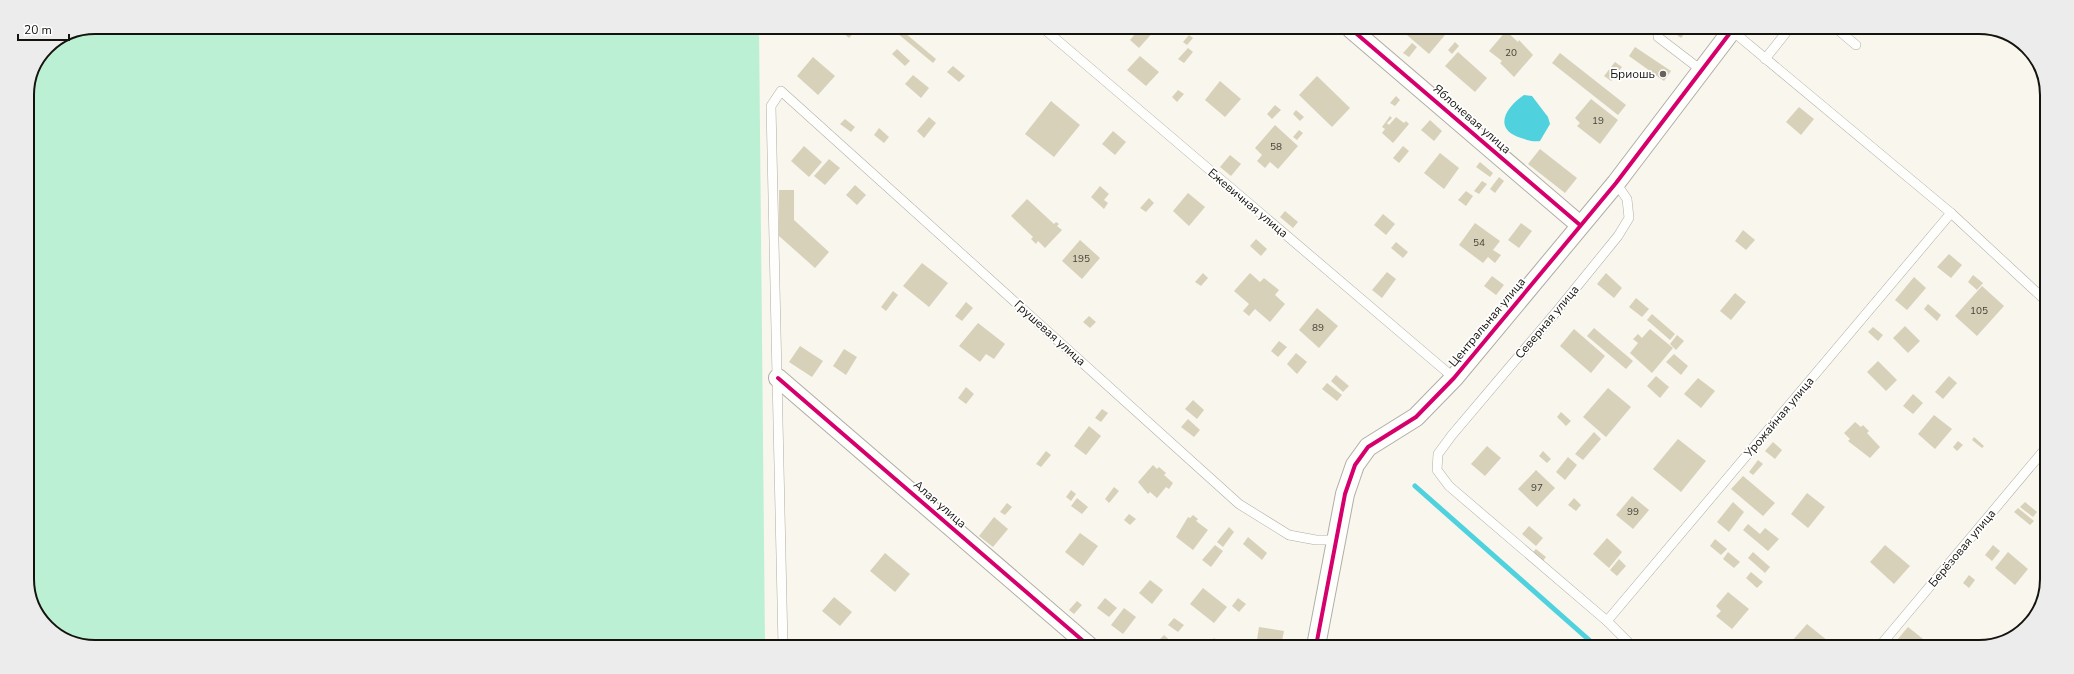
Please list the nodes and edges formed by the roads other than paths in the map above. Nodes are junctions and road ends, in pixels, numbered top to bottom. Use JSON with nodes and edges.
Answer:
{"nodes":[{"id":1,"x":1050,"y":34,"type":"edge"},
{"id":2,"x":1357,"y":34,"type":"edge"},
{"id":3,"x":1727,"y":34,"type":"edge"},
{"id":4,"x":1737,"y":34,"type":"edge"},
{"id":5,"x":1785,"y":34,"type":"edge"},
{"id":6,"x":1843,"y":34,"type":"edge"},
{"id":7,"x":1658,"y":37,"type":"dead end"},
{"id":8,"x":1856,"y":45,"type":"dead end"},
{"id":9,"x":1766,"y":59,"type":"junction"},
{"id":10,"x":1702,"y":70,"type":"junction"},
{"id":11,"x":1616,"y":183,"type":"junction"},
{"id":12,"x":1951,"y":213,"type":"junction"},
{"id":13,"x":1580,"y":225,"type":"junction"},
{"id":14,"x":2040,"y":295,"type":"edge"},
{"id":15,"x":778,"y":378,"type":"junction"},
{"id":16,"x":1454,"y":378,"type":"junction"},
{"id":17,"x":2040,"y":455,"type":"edge"},
{"id":18,"x":1337,"y":540,"type":"junction"},
{"id":19,"x":1607,"y":621,"type":"junction"},
{"id":20,"x":784,"y":640,"type":"edge"},
{"id":21,"x":1082,"y":640,"type":"edge"},
{"id":22,"x":1317,"y":640,"type":"edge"},
{"id":23,"x":1626,"y":640,"type":"edge"},
{"id":24,"x":1885,"y":640,"type":"edge"}],
"edges":[{"from":1,"to":16,"type":"lane","name":"Ежевичная улица"},
{"from":2,"to":13,"type":"street","name":"Яблоневая улица"},
{"from":3,"to":10,"type":"street","name":"Центральная улица"},
{"from":4,"to":9,"type":"lane"},
{"from":5,"to":9,"type":"lane"},
{"from":6,"to":8,"type":"lane"},
{"from":7,"to":10,"type":"lane"},
{"from":9,"to":12,"type":"lane"},
{"from":10,"to":11,"type":"street","name":"Центральная улица"},
{"from":11,"to":13,"type":"street","name":"Центральная улица"},
{"from":11,"to":19,"type":"lane","name":"Северная улица"},
{"from":12,"to":14,"type":"lane"},
{"from":12,"to":19,"type":"lane","name":"Урожайная улица"},
{"from":13,"to":16,"type":"street","name":"Центральная улица"},
{"from":15,"to":18,"type":"lane","name":"Грушевая улица"},
{"from":15,"to":20,"type":"lane"},
{"from":15,"to":21,"type":"street","name":"Алая улица"},
{"from":16,"to":18,"type":"street","name":"Центральная улица"},
{"from":17,"to":24,"type":"lane","name":"Берёзовая улица"},
{"from":18,"to":22,"type":"street","name":"Центральная улица"},
{"from":19,"to":23,"type":"lane"}]}
